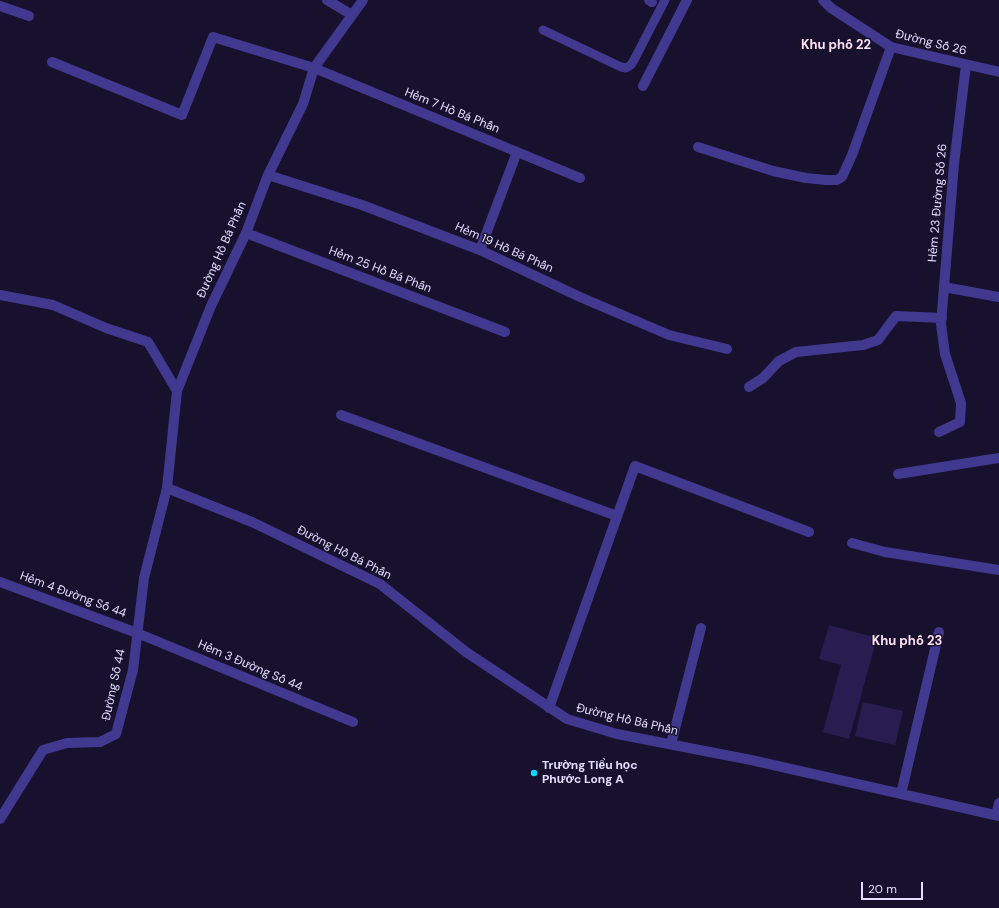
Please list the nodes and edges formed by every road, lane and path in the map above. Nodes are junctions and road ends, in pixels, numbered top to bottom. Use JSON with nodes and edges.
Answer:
{"nodes":[{"id":1,"x":327,"y":0,"type":"edge"},
{"id":2,"x":363,"y":0,"type":"edge"},
{"id":3,"x":665,"y":0,"type":"edge"},
{"id":4,"x":687,"y":0,"type":"edge"},
{"id":5,"x":823,"y":0,"type":"edge"},
{"id":6,"x":0,"y":6,"type":"edge"},
{"id":7,"x":352,"y":15,"type":"junction"},
{"id":8,"x":29,"y":16,"type":"dead end"},
{"id":9,"x":543,"y":30,"type":"dead end"},
{"id":10,"x":891,"y":48,"type":"junction"},
{"id":11,"x":52,"y":62,"type":"dead end"},
{"id":12,"x":966,"y":65,"type":"junction"},
{"id":13,"x":314,"y":68,"type":"junction"},
{"id":14,"x":999,"y":72,"type":"edge"},
{"id":15,"x":643,"y":86,"type":"dead end"},
{"id":16,"x":698,"y":147,"type":"dead end"},
{"id":17,"x":517,"y":152,"type":"junction"},
{"id":18,"x":268,"y":175,"type":"junction"},
{"id":19,"x":580,"y":178,"type":"dead end"},
{"id":20,"x":246,"y":233,"type":"junction"},
{"id":21,"x":480,"y":250,"type":"junction"},
{"id":22,"x":944,"y":287,"type":"junction"},
{"id":23,"x":0,"y":295,"type":"edge"},
{"id":24,"x":999,"y":297,"type":"edge"},
{"id":25,"x":942,"y":318,"type":"junction"},
{"id":26,"x":505,"y":332,"type":"dead end"},
{"id":27,"x":727,"y":349,"type":"dead end"},
{"id":28,"x":749,"y":387,"type":"dead end"},
{"id":29,"x":177,"y":391,"type":"junction"},
{"id":30,"x":341,"y":415,"type":"dead end"},
{"id":31,"x":939,"y":432,"type":"dead end"},
{"id":32,"x":999,"y":458,"type":"edge"},
{"id":33,"x":898,"y":474,"type":"dead end"},
{"id":34,"x":167,"y":488,"type":"junction"},
{"id":35,"x":617,"y":516,"type":"junction"},
{"id":36,"x":809,"y":532,"type":"dead end"},
{"id":37,"x":852,"y":543,"type":"dead end"},
{"id":38,"x":999,"y":570,"type":"edge"},
{"id":39,"x":0,"y":582,"type":"edge"},
{"id":40,"x":701,"y":628,"type":"dead end"},
{"id":41,"x":939,"y":632,"type":"dead end"},
{"id":42,"x":137,"y":633,"type":"junction"},
{"id":43,"x":549,"y":708,"type":"junction"},
{"id":44,"x":353,"y":722,"type":"dead end"},
{"id":45,"x":671,"y":744,"type":"junction"},
{"id":46,"x":901,"y":794,"type":"junction"},
{"id":47,"x":999,"y":803,"type":"edge"},
{"id":48,"x":998,"y":815,"type":"edge"},
{"id":49,"x":0,"y":818,"type":"edge"}],
"edges":[{"from":1,"to":7,"type":"street"},
{"from":2,"to":7,"type":"street","name":"Đường Hồ Bá Phấn"},
{"from":3,"to":9,"type":"lane"},
{"from":4,"to":15,"type":"street"},
{"from":5,"to":10,"type":"street","name":"Đường Số 26"},
{"from":6,"to":8,"type":"street"},
{"from":7,"to":13,"type":"street","name":"Đường Hồ Bá Phấn"},
{"from":10,"to":12,"type":"street","name":"Đường Số 26"},
{"from":10,"to":16,"type":"street"},
{"from":11,"to":13,"type":"street","name":"Hẻm 7 Hồ Bá Phấn"},
{"from":12,"to":14,"type":"street","name":"Đường Số 26"},
{"from":12,"to":22,"type":"street","name":"Hẻm 23 Đường Số 26"},
{"from":13,"to":17,"type":"street","name":"Hẻm 7 Hồ Bá Phấn"},
{"from":13,"to":18,"type":"street","name":"Đường Hồ Bá Phấn"},
{"from":17,"to":19,"type":"street","name":"Hẻm 7 Hồ Bá Phấn"},
{"from":17,"to":21,"type":"street"},
{"from":18,"to":20,"type":"street","name":"Đường Hồ Bá Phấn"},
{"from":18,"to":21,"type":"street","name":"Hẻm 19 Hồ Bá Phấn"},
{"from":20,"to":26,"type":"street","name":"Hẻm 25 Hồ Bá Phấn"},
{"from":20,"to":29,"type":"street","name":"Đường Hồ Bá Phấn"},
{"from":21,"to":27,"type":"street","name":"Hẻm 19 Hồ Bá Phấn"},
{"from":22,"to":24,"type":"street"},
{"from":22,"to":25,"type":"street","name":"Hẻm 23 Đường Số 26"},
{"from":23,"to":29,"type":"street"},
{"from":25,"to":28,"type":"street"},
{"from":25,"to":31,"type":"street","name":"Hẻm 23 Đường Số 26"},
{"from":29,"to":34,"type":"street","name":"Đường Hồ Bá Phấn"},
{"from":30,"to":35,"type":"street"},
{"from":32,"to":33,"type":"street"},
{"from":34,"to":42,"type":"street","name":"Đường Số 44"},
{"from":34,"to":43,"type":"street","name":"Đường Hồ Bá Phấn"},
{"from":35,"to":36,"type":"street"},
{"from":35,"to":43,"type":"street"},
{"from":37,"to":38,"type":"street"},
{"from":39,"to":42,"type":"street","name":"Hẻm 4 Đường Số 44"},
{"from":40,"to":45,"type":"street"},
{"from":41,"to":46,"type":"street"},
{"from":42,"to":44,"type":"street","name":"Hẻm 3 Đường Số 44"},
{"from":42,"to":49,"type":"street","name":"Đường Số 44"},
{"from":43,"to":45,"type":"street","name":"Đường Hồ Bá Phấn"},
{"from":45,"to":46,"type":"street","name":"Đường Hồ Bá Phấn"},
{"from":46,"to":48,"type":"street","name":"Đường Hồ Bá Phấn"},
{"from":47,"to":48,"type":"street"}]}
